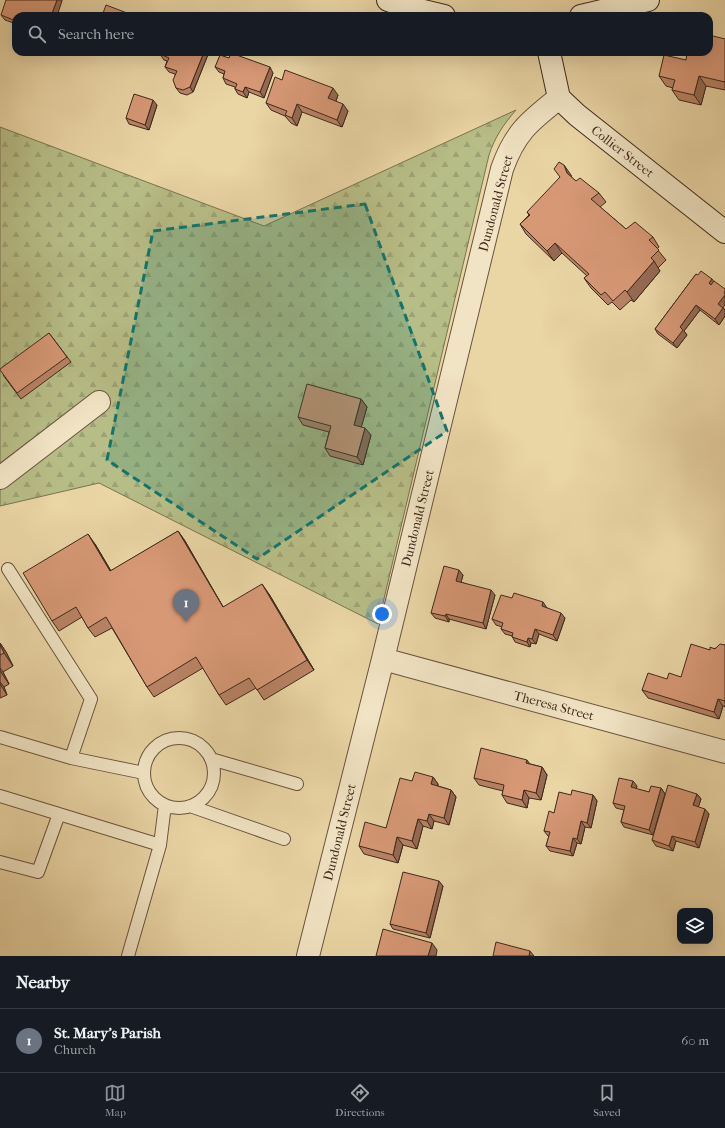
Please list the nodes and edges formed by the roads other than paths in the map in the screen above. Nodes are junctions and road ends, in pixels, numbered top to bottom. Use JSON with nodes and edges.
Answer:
{"nodes":[{"id":1,"x":648,"y":0,"type":"edge"},
{"id":2,"x":401,"y":2,"type":"edge"},
{"id":3,"x":432,"y":12,"type":"edge"},
{"id":4,"x":598,"y":12,"type":"edge"},
{"id":5,"x":550,"y":56,"type":"edge"},
{"id":6,"x":559,"y":98,"type":"junction"},
{"id":7,"x":725,"y":232,"type":"edge"},
{"id":8,"x":99,"y":402,"type":"dead end"},
{"id":9,"x":0,"y":478,"type":"edge"},
{"id":10,"x":8,"y":569,"type":"dead end"},
{"id":11,"x":382,"y":659,"type":"junction"},
{"id":12,"x":0,"y":737,"type":"edge"},
{"id":13,"x":725,"y":752,"type":"edge"},
{"id":14,"x":71,"y":758,"type":"junction"},
{"id":15,"x":211,"y":759,"type":"junction"},
{"id":16,"x":144,"y":773,"type":"junction"},
{"id":17,"x":297,"y":784,"type":"dead end"},
{"id":18,"x":0,"y":796,"type":"edge"},
{"id":19,"x":165,"y":805,"type":"junction"},
{"id":20,"x":190,"y":806,"type":"junction"},
{"id":21,"x":59,"y":814,"type":"junction"},
{"id":22,"x":284,"y":839,"type":"dead end"},
{"id":23,"x":160,"y":845,"type":"junction"},
{"id":24,"x":0,"y":862,"type":"edge"},
{"id":25,"x":128,"y":956,"type":"edge"},
{"id":26,"x":308,"y":956,"type":"edge"}],
"edges":[{"from":1,"to":4,"type":"street"},
{"from":2,"to":3,"type":"street"},
{"from":5,"to":6,"type":"street"},
{"from":6,"to":7,"type":"street","name":"Collier Street"},
{"from":6,"to":11,"type":"street","name":"Dundonald Street"},
{"from":8,"to":9,"type":"street"},
{"from":10,"to":14,"type":"lane"},
{"from":11,"to":13,"type":"street","name":"Theresa Street"},
{"from":11,"to":26,"type":"street","name":"Dundonald Street"},
{"from":12,"to":14,"type":"lane"},
{"from":14,"to":16,"type":"lane"},
{"from":15,"to":16,"type":"lane"},
{"from":15,"to":17,"type":"lane"},
{"from":15,"to":20,"type":"lane"},
{"from":16,"to":19,"type":"lane"},
{"from":18,"to":21,"type":"lane"},
{"from":19,"to":20,"type":"lane"},
{"from":19,"to":23,"type":"lane"},
{"from":20,"to":22,"type":"lane"},
{"from":21,"to":23,"type":"lane"},
{"from":21,"to":24,"type":"lane"},
{"from":23,"to":25,"type":"lane"}]}
